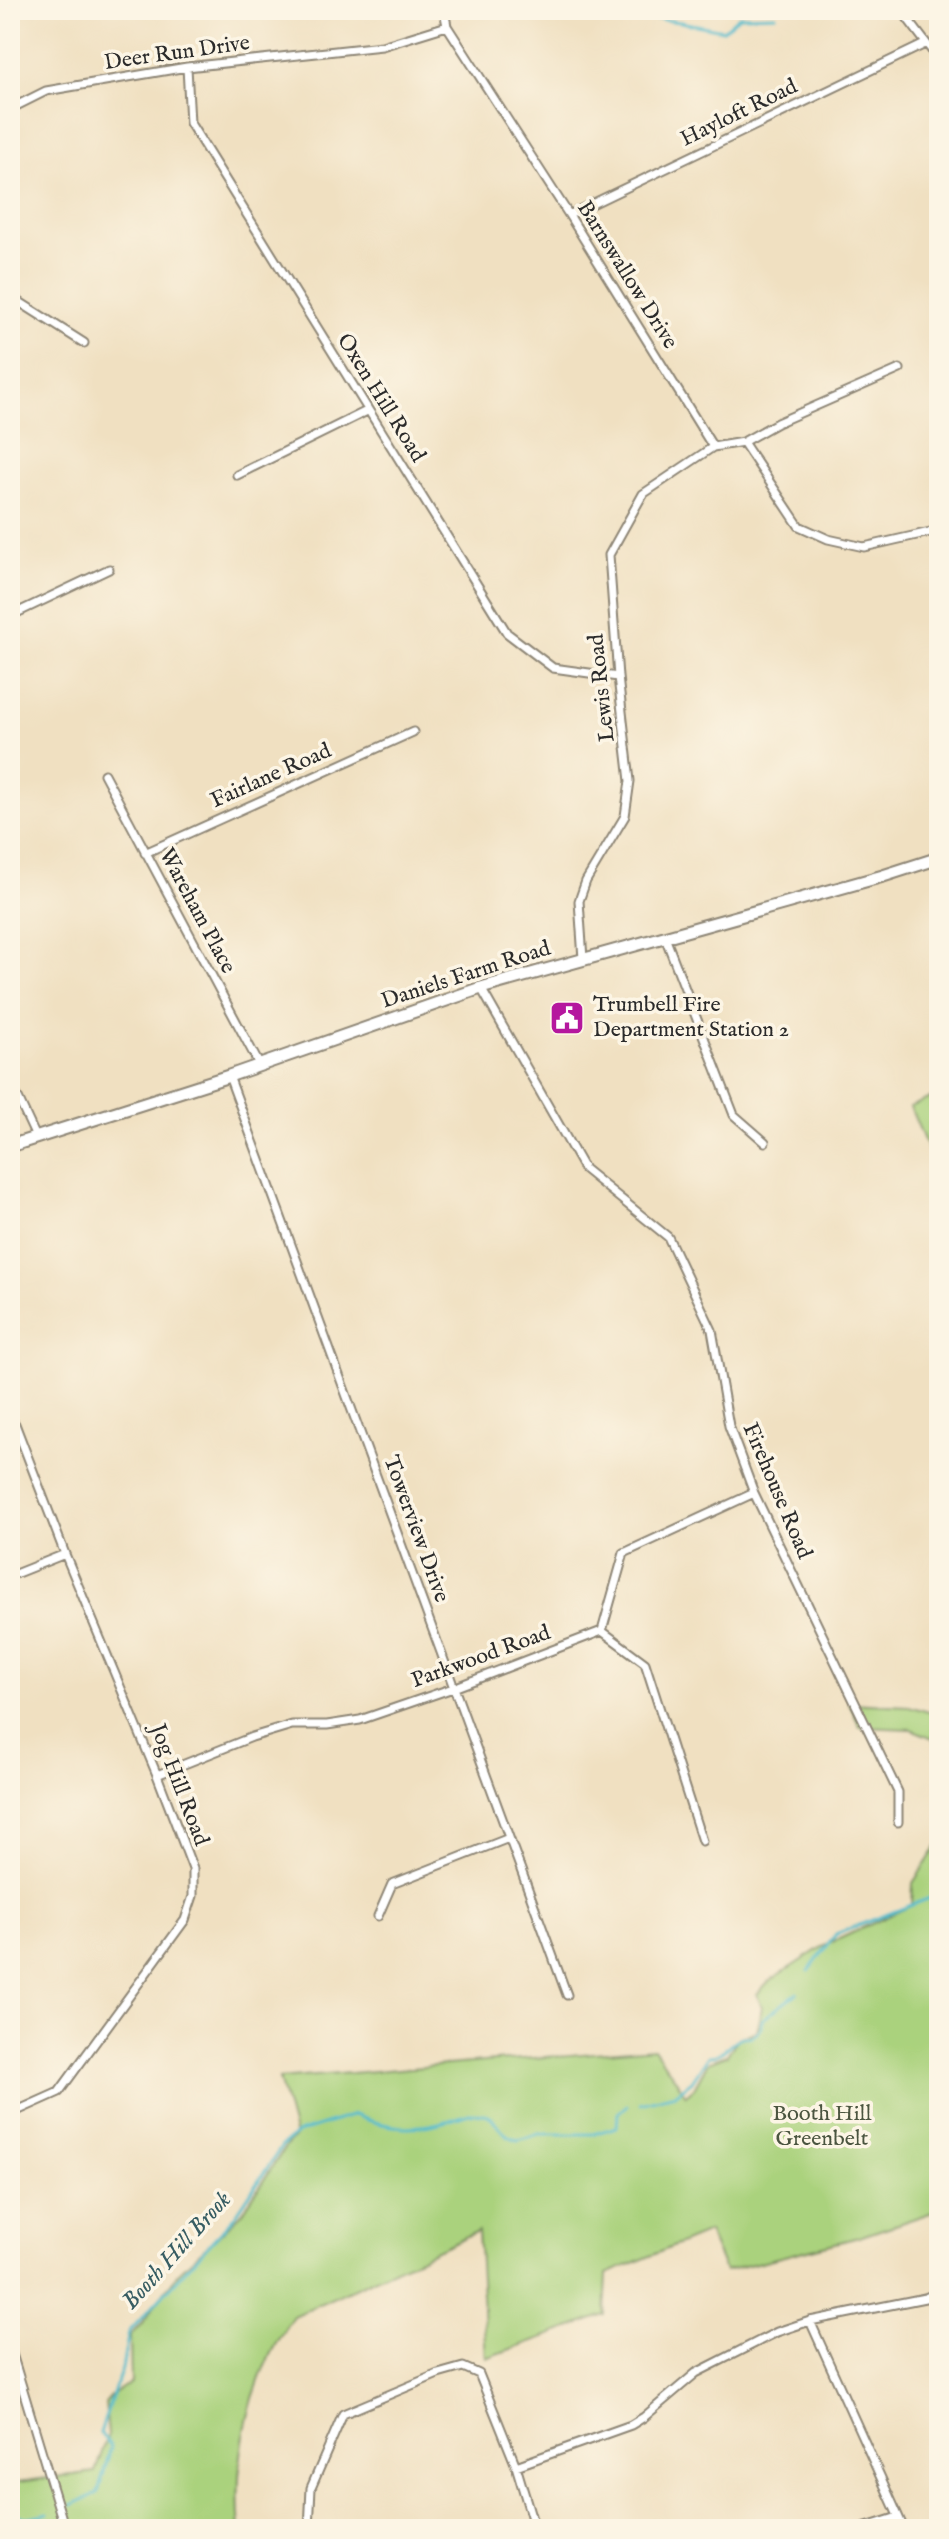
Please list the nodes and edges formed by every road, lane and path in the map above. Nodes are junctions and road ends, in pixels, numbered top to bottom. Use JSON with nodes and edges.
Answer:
{"nodes":[{"id":1,"x":444,"y":10,"type":"edge"},
{"id":2,"x":901,"y":10,"type":"edge"},
{"id":3,"x":447,"y":26,"type":"junction"},
{"id":4,"x":925,"y":44,"type":"junction"},
{"id":5,"x":939,"y":60,"type":"edge"},
{"id":6,"x":187,"y":67,"type":"junction"},
{"id":7,"x":10,"y":109,"type":"edge"},
{"id":8,"x":569,"y":215,"type":"junction"},
{"id":9,"x":10,"y":296,"type":"edge"},
{"id":10,"x":84,"y":343,"type":"dead end"},
{"id":11,"x":900,"y":369,"type":"dead end"},
{"id":12,"x":367,"y":411,"type":"junction"},
{"id":13,"x":743,"y":442,"type":"junction"},
{"id":14,"x":713,"y":447,"type":"junction"},
{"id":15,"x":237,"y":475,"type":"dead end"},
{"id":16,"x":939,"y":530,"type":"edge"},
{"id":17,"x":109,"y":569,"type":"dead end"},
{"id":18,"x":10,"y":616,"type":"edge"},
{"id":19,"x":618,"y":677,"type":"junction"},
{"id":20,"x":413,"y":732,"type":"dead end"},
{"id":21,"x":104,"y":774,"type":"dead end"},
{"id":22,"x":145,"y":853,"type":"junction"},
{"id":23,"x":939,"y":858,"type":"edge"},
{"id":24,"x":665,"y":937,"type":"junction"},
{"id":25,"x":583,"y":959,"type":"junction"},
{"id":26,"x":481,"y":988,"type":"junction"},
{"id":27,"x":259,"y":1064,"type":"junction"},
{"id":28,"x":229,"y":1076,"type":"junction"},
{"id":29,"x":10,"y":1081,"type":"edge"},
{"id":30,"x":36,"y":1137,"type":"junction"},
{"id":31,"x":765,"y":1142,"type":"dead end"},
{"id":32,"x":10,"y":1146,"type":"edge"},
{"id":33,"x":10,"y":1419,"type":"edge"},
{"id":34,"x":754,"y":1493,"type":"junction"},
{"id":35,"x":65,"y":1554,"type":"junction"},
{"id":36,"x":10,"y":1576,"type":"edge"},
{"id":37,"x":602,"y":1631,"type":"junction"},
{"id":38,"x":456,"y":1687,"type":"junction"},
{"id":39,"x":157,"y":1775,"type":"junction"},
{"id":40,"x":898,"y":1822,"type":"dead end"},
{"id":41,"x":509,"y":1838,"type":"junction"},
{"id":42,"x":702,"y":1841,"type":"dead end"},
{"id":43,"x":378,"y":1916,"type":"dead end"},
{"id":44,"x":567,"y":1995,"type":"dead end"},
{"id":45,"x":10,"y":2114,"type":"edge"},
{"id":46,"x":939,"y":2292,"type":"edge"},
{"id":47,"x":810,"y":2321,"type":"junction"},
{"id":48,"x":10,"y":2347,"type":"edge"},
{"id":49,"x":516,"y":2466,"type":"junction"},
{"id":50,"x":898,"y":2517,"type":"junction"},
{"id":51,"x":65,"y":2529,"type":"edge"},
{"id":52,"x":309,"y":2529,"type":"edge"},
{"id":53,"x":535,"y":2529,"type":"edge"},
{"id":54,"x":860,"y":2529,"type":"edge"},
{"id":55,"x":904,"y":2529,"type":"edge"}],
"edges":[{"from":1,"to":3,"type":"street","name":"Barnswallow Drive"},
{"from":2,"to":4,"type":"street"},
{"from":3,"to":6,"type":"street","name":"Deer Run Drive"},
{"from":3,"to":8,"type":"street","name":"Barnswallow Drive"},
{"from":4,"to":5,"type":"street"},
{"from":4,"to":8,"type":"street","name":"Hayloft Road"},
{"from":6,"to":7,"type":"street","name":"Deer Run Drive"},
{"from":6,"to":12,"type":"street","name":"Oxen Hill Road"},
{"from":8,"to":14,"type":"street","name":"Barnswallow Drive"},
{"from":9,"to":10,"type":"street"},
{"from":11,"to":13,"type":"street"},
{"from":12,"to":15,"type":"street"},
{"from":12,"to":19,"type":"street","name":"Oxen Hill Road"},
{"from":13,"to":14,"type":"street"},
{"from":13,"to":16,"type":"street"},
{"from":14,"to":19,"type":"street","name":"Lewis Road"},
{"from":17,"to":18,"type":"street"},
{"from":19,"to":25,"type":"street","name":"Lewis Road"},
{"from":20,"to":22,"type":"street","name":"Fairlane Road"},
{"from":21,"to":22,"type":"street","name":"Wareham Place"},
{"from":22,"to":27,"type":"street","name":"Wareham Place"},
{"from":23,"to":24,"type":"main road","name":"Daniels Farm Road"},
{"from":24,"to":25,"type":"main road","name":"Daniels Farm Road"},
{"from":24,"to":31,"type":"street"},
{"from":25,"to":26,"type":"main road","name":"Daniels Farm Road"},
{"from":26,"to":27,"type":"main road","name":"Daniels Farm Road"},
{"from":26,"to":34,"type":"street","name":"Firehouse Road"},
{"from":27,"to":28,"type":"main road","name":"Daniels Farm Road"},
{"from":28,"to":30,"type":"main road","name":"Daniels Farm Road"},
{"from":28,"to":38,"type":"street","name":"Towerview Drive"},
{"from":29,"to":30,"type":"street"},
{"from":30,"to":32,"type":"main road","name":"Daniels Farm Road"},
{"from":33,"to":35,"type":"street","name":"Jog Hill Road"},
{"from":34,"to":37,"type":"street"},
{"from":34,"to":40,"type":"street","name":"Firehouse Road"},
{"from":35,"to":36,"type":"street"},
{"from":35,"to":39,"type":"street","name":"Jog Hill Road"},
{"from":37,"to":38,"type":"street","name":"Parkwood Road"},
{"from":37,"to":42,"type":"street"},
{"from":38,"to":39,"type":"street","name":"Parkwood Road"},
{"from":38,"to":41,"type":"street","name":"Towerview Drive"},
{"from":39,"to":45,"type":"street","name":"Jog Hill Road"},
{"from":41,"to":43,"type":"street"},
{"from":41,"to":44,"type":"street","name":"Towerview Drive"},
{"from":46,"to":47,"type":"street"},
{"from":47,"to":49,"type":"street"},
{"from":47,"to":50,"type":"street"},
{"from":48,"to":51,"type":"street"},
{"from":49,"to":52,"type":"street"},
{"from":49,"to":53,"type":"street"},
{"from":50,"to":54,"type":"street"},
{"from":50,"to":55,"type":"street"}]}
